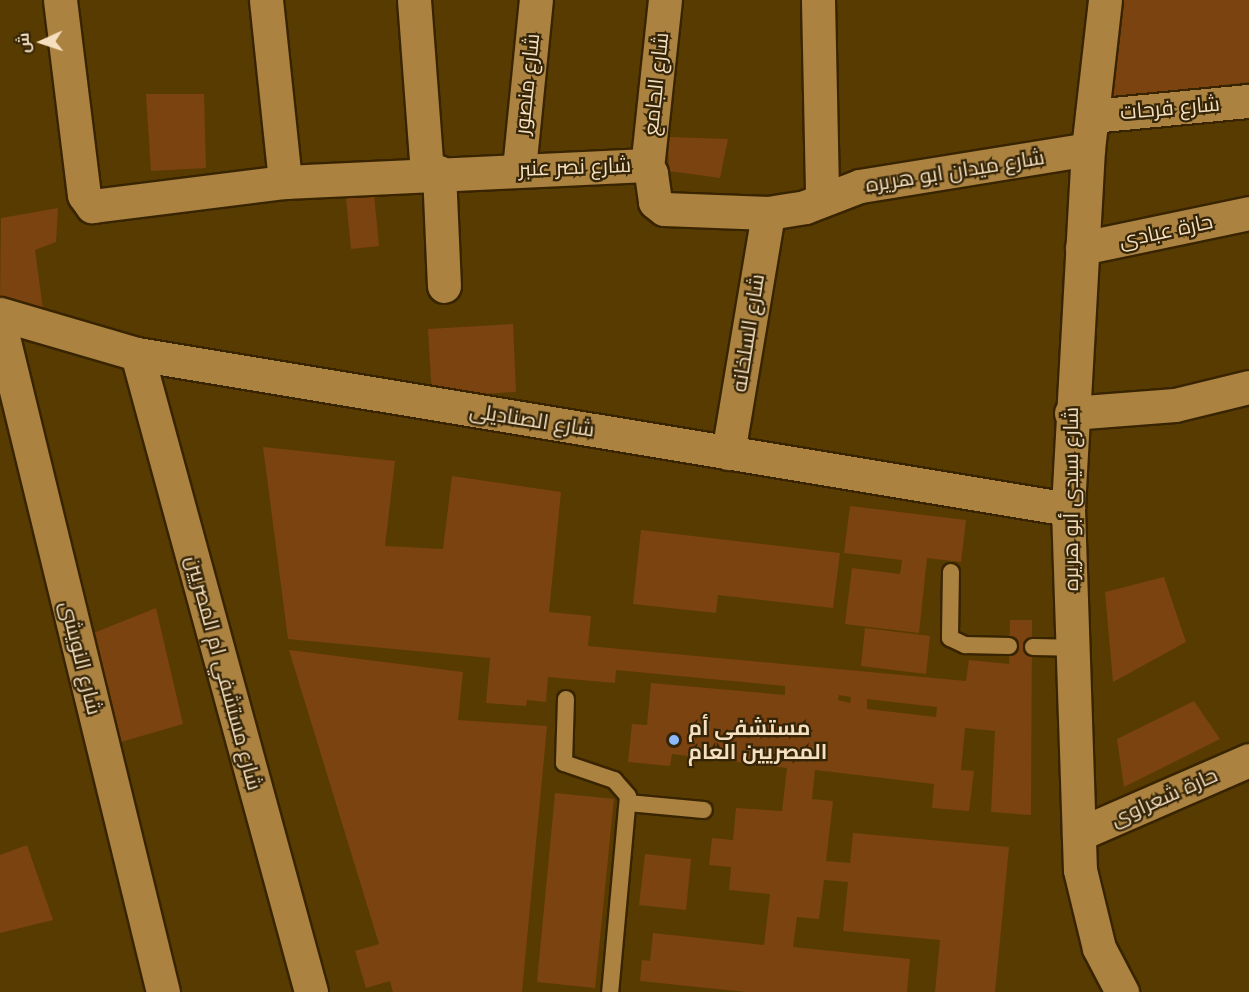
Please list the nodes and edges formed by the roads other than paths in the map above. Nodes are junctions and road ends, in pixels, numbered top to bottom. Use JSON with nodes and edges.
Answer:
{"nodes":[{"id":1,"x":60,"y":0,"type":"edge"},
{"id":2,"x":266,"y":0,"type":"edge"},
{"id":3,"x":414,"y":0,"type":"edge"},
{"id":4,"x":536,"y":0,"type":"edge"},
{"id":5,"x":665,"y":0,"type":"edge"},
{"id":6,"x":818,"y":0,"type":"edge"},
{"id":7,"x":1105,"y":0,"type":"edge"},
{"id":8,"x":1249,"y":101,"type":"edge"},
{"id":9,"x":1092,"y":116,"type":"junction"},
{"id":10,"x":1088,"y":149,"type":"junction"},
{"id":11,"x":648,"y":168,"type":"junction"},
{"id":12,"x":519,"y":169,"type":"junction"},
{"id":13,"x":433,"y":173,"type":"junction"},
{"id":14,"x":285,"y":182,"type":"junction"},
{"id":15,"x":822,"y":199,"type":"junction"},
{"id":16,"x":768,"y":213,"type":"junction"},
{"id":17,"x":1249,"y":213,"type":"edge"},
{"id":18,"x":1082,"y":248,"type":"junction"},
{"id":19,"x":444,"y":286,"type":"dead end"},
{"id":20,"x":0,"y":314,"type":"edge"},
{"id":21,"x":0,"y":325,"type":"edge"},
{"id":22,"x":137,"y":354,"type":"junction"},
{"id":23,"x":1249,"y":387,"type":"edge"},
{"id":24,"x":1071,"y":413,"type":"junction"},
{"id":25,"x":728,"y":453,"type":"junction"},
{"id":26,"x":1068,"y":509,"type":"junction"},
{"id":27,"x":951,"y":572,"type":"dead end"},
{"id":28,"x":1009,"y":646,"type":"dead end"},
{"id":29,"x":1033,"y":647,"type":"dead end"},
{"id":30,"x":1072,"y":648,"type":"junction"},
{"id":31,"x":566,"y":699,"type":"dead end"},
{"id":32,"x":1249,"y":760,"type":"edge"},
{"id":33,"x":628,"y":803,"type":"junction"},
{"id":34,"x":704,"y":810,"type":"dead end"},
{"id":35,"x":1079,"y":834,"type":"junction"},
{"id":36,"x":163,"y":992,"type":"edge"},
{"id":37,"x":311,"y":992,"type":"edge"},
{"id":38,"x":610,"y":992,"type":"edge"},
{"id":39,"x":1122,"y":992,"type":"edge"}],
"edges":[{"from":1,"to":14,"type":"street","name":"شارع نصر عنبر"},
{"from":2,"to":14,"type":"street"},
{"from":3,"to":13,"type":"street"},
{"from":4,"to":12,"type":"street","name":"شارع منصور"},
{"from":5,"to":11,"type":"street","name":"شارع الجامع"},
{"from":6,"to":15,"type":"street"},
{"from":7,"to":9,"type":"street","name":"شارع سيدى أبو هريره"},
{"from":8,"to":9,"type":"street","name":"شارع فرحات"},
{"from":9,"to":10,"type":"street","name":"شارع سيدى أبو هريره"},
{"from":10,"to":15,"type":"street","name":"شارع ميدان ابو هريره"},
{"from":10,"to":18,"type":"street","name":"شارع سيدى أبو هريره"},
{"from":11,"to":12,"type":"street","name":"شارع نصر عنبر"},
{"from":11,"to":16,"type":"street","name":"شارع نصر عنبر"},
{"from":12,"to":13,"type":"street","name":"شارع نصر عنبر"},
{"from":13,"to":14,"type":"street","name":"شارع نصر عنبر"},
{"from":13,"to":19,"type":"street"},
{"from":15,"to":16,"type":"street","name":"شارع نصر عنبر"},
{"from":16,"to":25,"type":"street","name":"شارع السلخانه"},
{"from":17,"to":18,"type":"street","name":"حارة عبادى"},
{"from":18,"to":24,"type":"street","name":"شارع سيدى أبو هريره"},
{"from":20,"to":22,"type":"street","name":"شارع الصناديلى"},
{"from":21,"to":36,"type":"street","name":"شارع النويشى"},
{"from":22,"to":25,"type":"street","name":"شارع الصناديلى"},
{"from":22,"to":37,"type":"street","name":"شارع مستشفي ام المصريين"},
{"from":23,"to":24,"type":"street"},
{"from":24,"to":26,"type":"street","name":"شارع سيدى أبو هريره"},
{"from":25,"to":26,"type":"street","name":"شارع الصناديلى"},
{"from":26,"to":30,"type":"street","name":"شارع سيدى أبو هريره"},
{"from":27,"to":28,"type":"lane"},
{"from":29,"to":30,"type":"lane"},
{"from":30,"to":35,"type":"street","name":"شارع سيدى أبو هريره"},
{"from":31,"to":33,"type":"lane"},
{"from":32,"to":35,"type":"street","name":"حارة شعراوى"},
{"from":33,"to":34,"type":"lane"},
{"from":33,"to":38,"type":"lane"},
{"from":35,"to":39,"type":"street","name":"شارع سيدى أبو هريره"}]}
